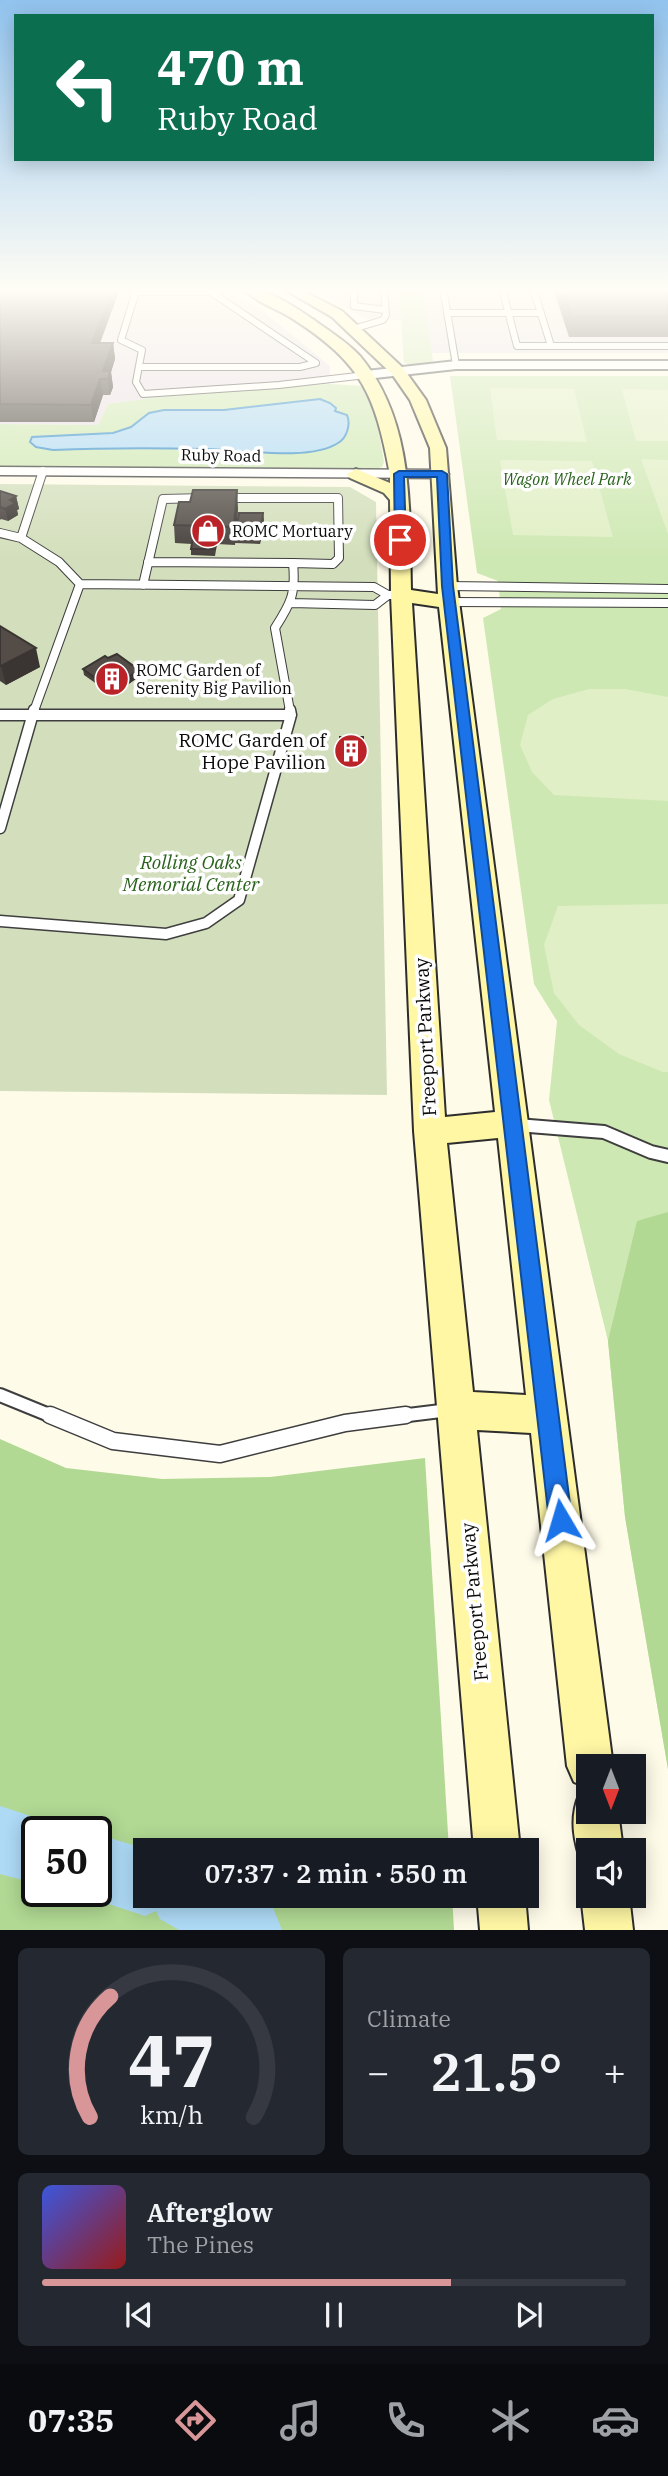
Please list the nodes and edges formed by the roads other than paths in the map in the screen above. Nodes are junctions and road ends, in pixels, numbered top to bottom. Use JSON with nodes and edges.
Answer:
{"nodes":[{"id":1,"x":137,"y":378,"type":"edge"},
{"id":2,"x":339,"y":378,"type":"edge"},
{"id":3,"x":368,"y":378,"type":"edge"},
{"id":4,"x":403,"y":378,"type":"edge"},
{"id":5,"x":0,"y":471,"type":"edge"},
{"id":6,"x":43,"y":471,"type":"junction"},
{"id":7,"x":356,"y":474,"type":"junction"},
{"id":8,"x":399,"y":474,"type":"junction"},
{"id":9,"x":442,"y":474,"type":"junction"},
{"id":10,"x":400,"y":499,"type":"junction"},
{"id":11,"x":0,"y":533,"type":"edge"},
{"id":12,"x":21,"y":538,"type":"junction"},
{"id":13,"x":148,"y":562,"type":"junction"},
{"id":14,"x":293,"y":563,"type":"junction"},
{"id":15,"x":80,"y":584,"type":"junction"},
{"id":16,"x":143,"y":585,"type":"junction"},
{"id":17,"x":295,"y":586,"type":"junction"},
{"id":18,"x":668,"y":589,"type":"edge"},
{"id":19,"x":448,"y":594,"type":"junction"},
{"id":20,"x":394,"y":595,"type":"junction"},
{"id":21,"x":291,"y":603,"type":"junction"},
{"id":22,"x":668,"y":603,"type":"edge"},
{"id":23,"x":0,"y":715,"type":"edge"},
{"id":24,"x":33,"y":715,"type":"junction"},
{"id":25,"x":291,"y":715,"type":"junction"},
{"id":26,"x":0,"y":828,"type":"edge"},
{"id":27,"x":0,"y":921,"type":"edge"},
{"id":28,"x":514,"y":1125,"type":"junction"},
{"id":29,"x":430,"y":1131,"type":"junction"},
{"id":30,"x":668,"y":1156,"type":"edge"},
{"id":31,"x":0,"y":1395,"type":"edge"},
{"id":32,"x":456,"y":1410,"type":"junction"},
{"id":33,"x":548,"y":1415,"type":"junction"},
{"id":34,"x":589,"y":1754,"type":"edge"},
{"id":35,"x":496,"y":1838,"type":"edge"},
{"id":36,"x":502,"y":1908,"type":"edge"},
{"id":37,"x":606,"y":1908,"type":"edge"},
{"id":38,"x":504,"y":1930,"type":"edge"},
{"id":39,"x":609,"y":1930,"type":"edge"}],
"edges":[{"from":1,"to":2,"type":"lane"},
{"from":3,"to":8,"type":"main road","name":"Freeport Parkway"},
{"from":4,"to":9,"type":"main road"},
{"from":5,"to":6,"type":"street","name":"Ruby Road"},
{"from":6,"to":7,"type":"street","name":"Ruby Road"},
{"from":6,"to":12,"type":"lane"},
{"from":7,"to":8,"type":"street","name":"Ruby Road"},
{"from":7,"to":10,"type":"main road"},
{"from":8,"to":9,"type":"street","name":"Ruby Road"},
{"from":8,"to":10,"type":"main road","name":"Freeport Parkway"},
{"from":9,"to":19,"type":"main road"},
{"from":10,"to":20,"type":"main road","name":"Freeport Parkway"},
{"from":11,"to":12,"type":"lane"},
{"from":12,"to":15,"type":"lane"},
{"from":13,"to":14,"type":"lane"},
{"from":13,"to":14,"type":"lane"},
{"from":13,"to":16,"type":"lane"},
{"from":14,"to":17,"type":"lane"},
{"from":15,"to":16,"type":"lane"},
{"from":15,"to":24,"type":"lane"},
{"from":16,"to":17,"type":"lane"},
{"from":17,"to":20,"type":"lane"},
{"from":17,"to":21,"type":"lane"},
{"from":18,"to":19,"type":"lane"},
{"from":19,"to":20,"type":"main road"},
{"from":19,"to":22,"type":"lane"},
{"from":19,"to":28,"type":"main road"},
{"from":20,"to":21,"type":"lane"},
{"from":20,"to":29,"type":"main road","name":"Freeport Parkway"},
{"from":21,"to":25,"type":"lane"},
{"from":23,"to":24,"type":"lane"},
{"from":24,"to":25,"type":"lane"},
{"from":24,"to":26,"type":"lane"},
{"from":25,"to":27,"type":"lane"},
{"from":28,"to":29,"type":"main road"},
{"from":28,"to":30,"type":"lane"},
{"from":28,"to":33,"type":"main road"},
{"from":29,"to":32,"type":"main road","name":"Freeport Parkway"},
{"from":31,"to":32,"type":"lane"},
{"from":32,"to":33,"type":"main road"},
{"from":32,"to":35,"type":"main road","name":"Freeport Parkway"},
{"from":33,"to":34,"type":"main road"},
{"from":36,"to":38,"type":"main road"},
{"from":37,"to":39,"type":"main road"}]}
